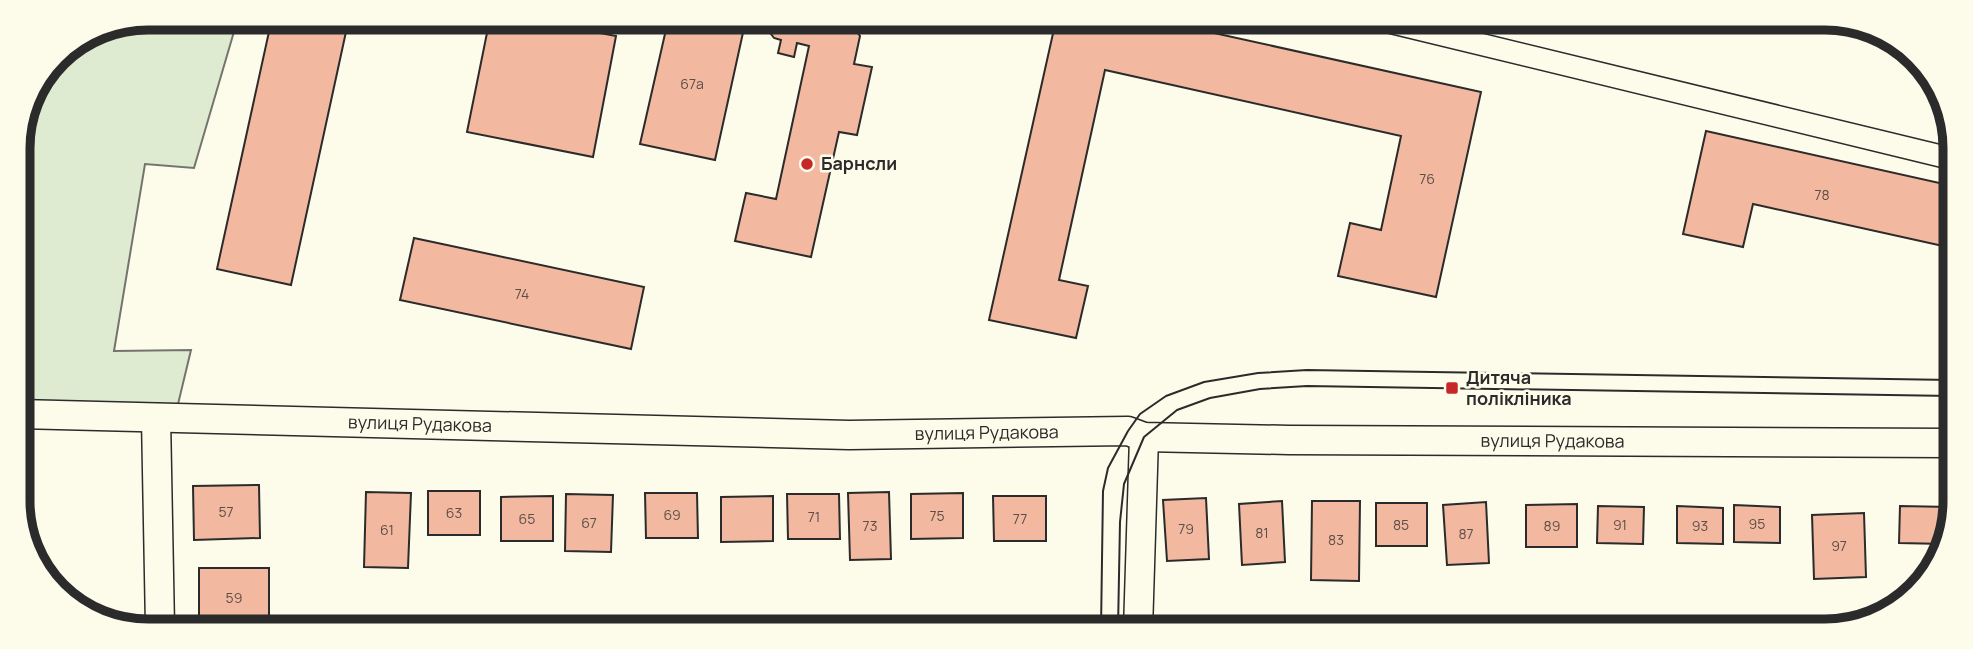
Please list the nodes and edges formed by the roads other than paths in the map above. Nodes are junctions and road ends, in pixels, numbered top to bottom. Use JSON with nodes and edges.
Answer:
{"nodes":[{"id":1,"x":1422,"y":30,"type":"edge"},
{"id":2,"x":1943,"y":157,"type":"edge"},
{"id":3,"x":30,"y":414,"type":"edge"},
{"id":4,"x":156,"y":418,"type":"junction"},
{"id":5,"x":1144,"y":437,"type":"junction"},
{"id":6,"x":1943,"y":443,"type":"edge"},
{"id":7,"x":160,"y":619,"type":"edge"},
{"id":8,"x":1138,"y":619,"type":"edge"}],
"edges":[{"from":1,"to":2,"type":"street"},
{"from":3,"to":4,"type":"street","name":"вулиця Рудакова"},
{"from":4,"to":5,"type":"street","name":"вулиця Рудакова"},
{"from":4,"to":7,"type":"street"},
{"from":5,"to":6,"type":"street","name":"вулиця Рудакова"},
{"from":5,"to":8,"type":"street"}]}
